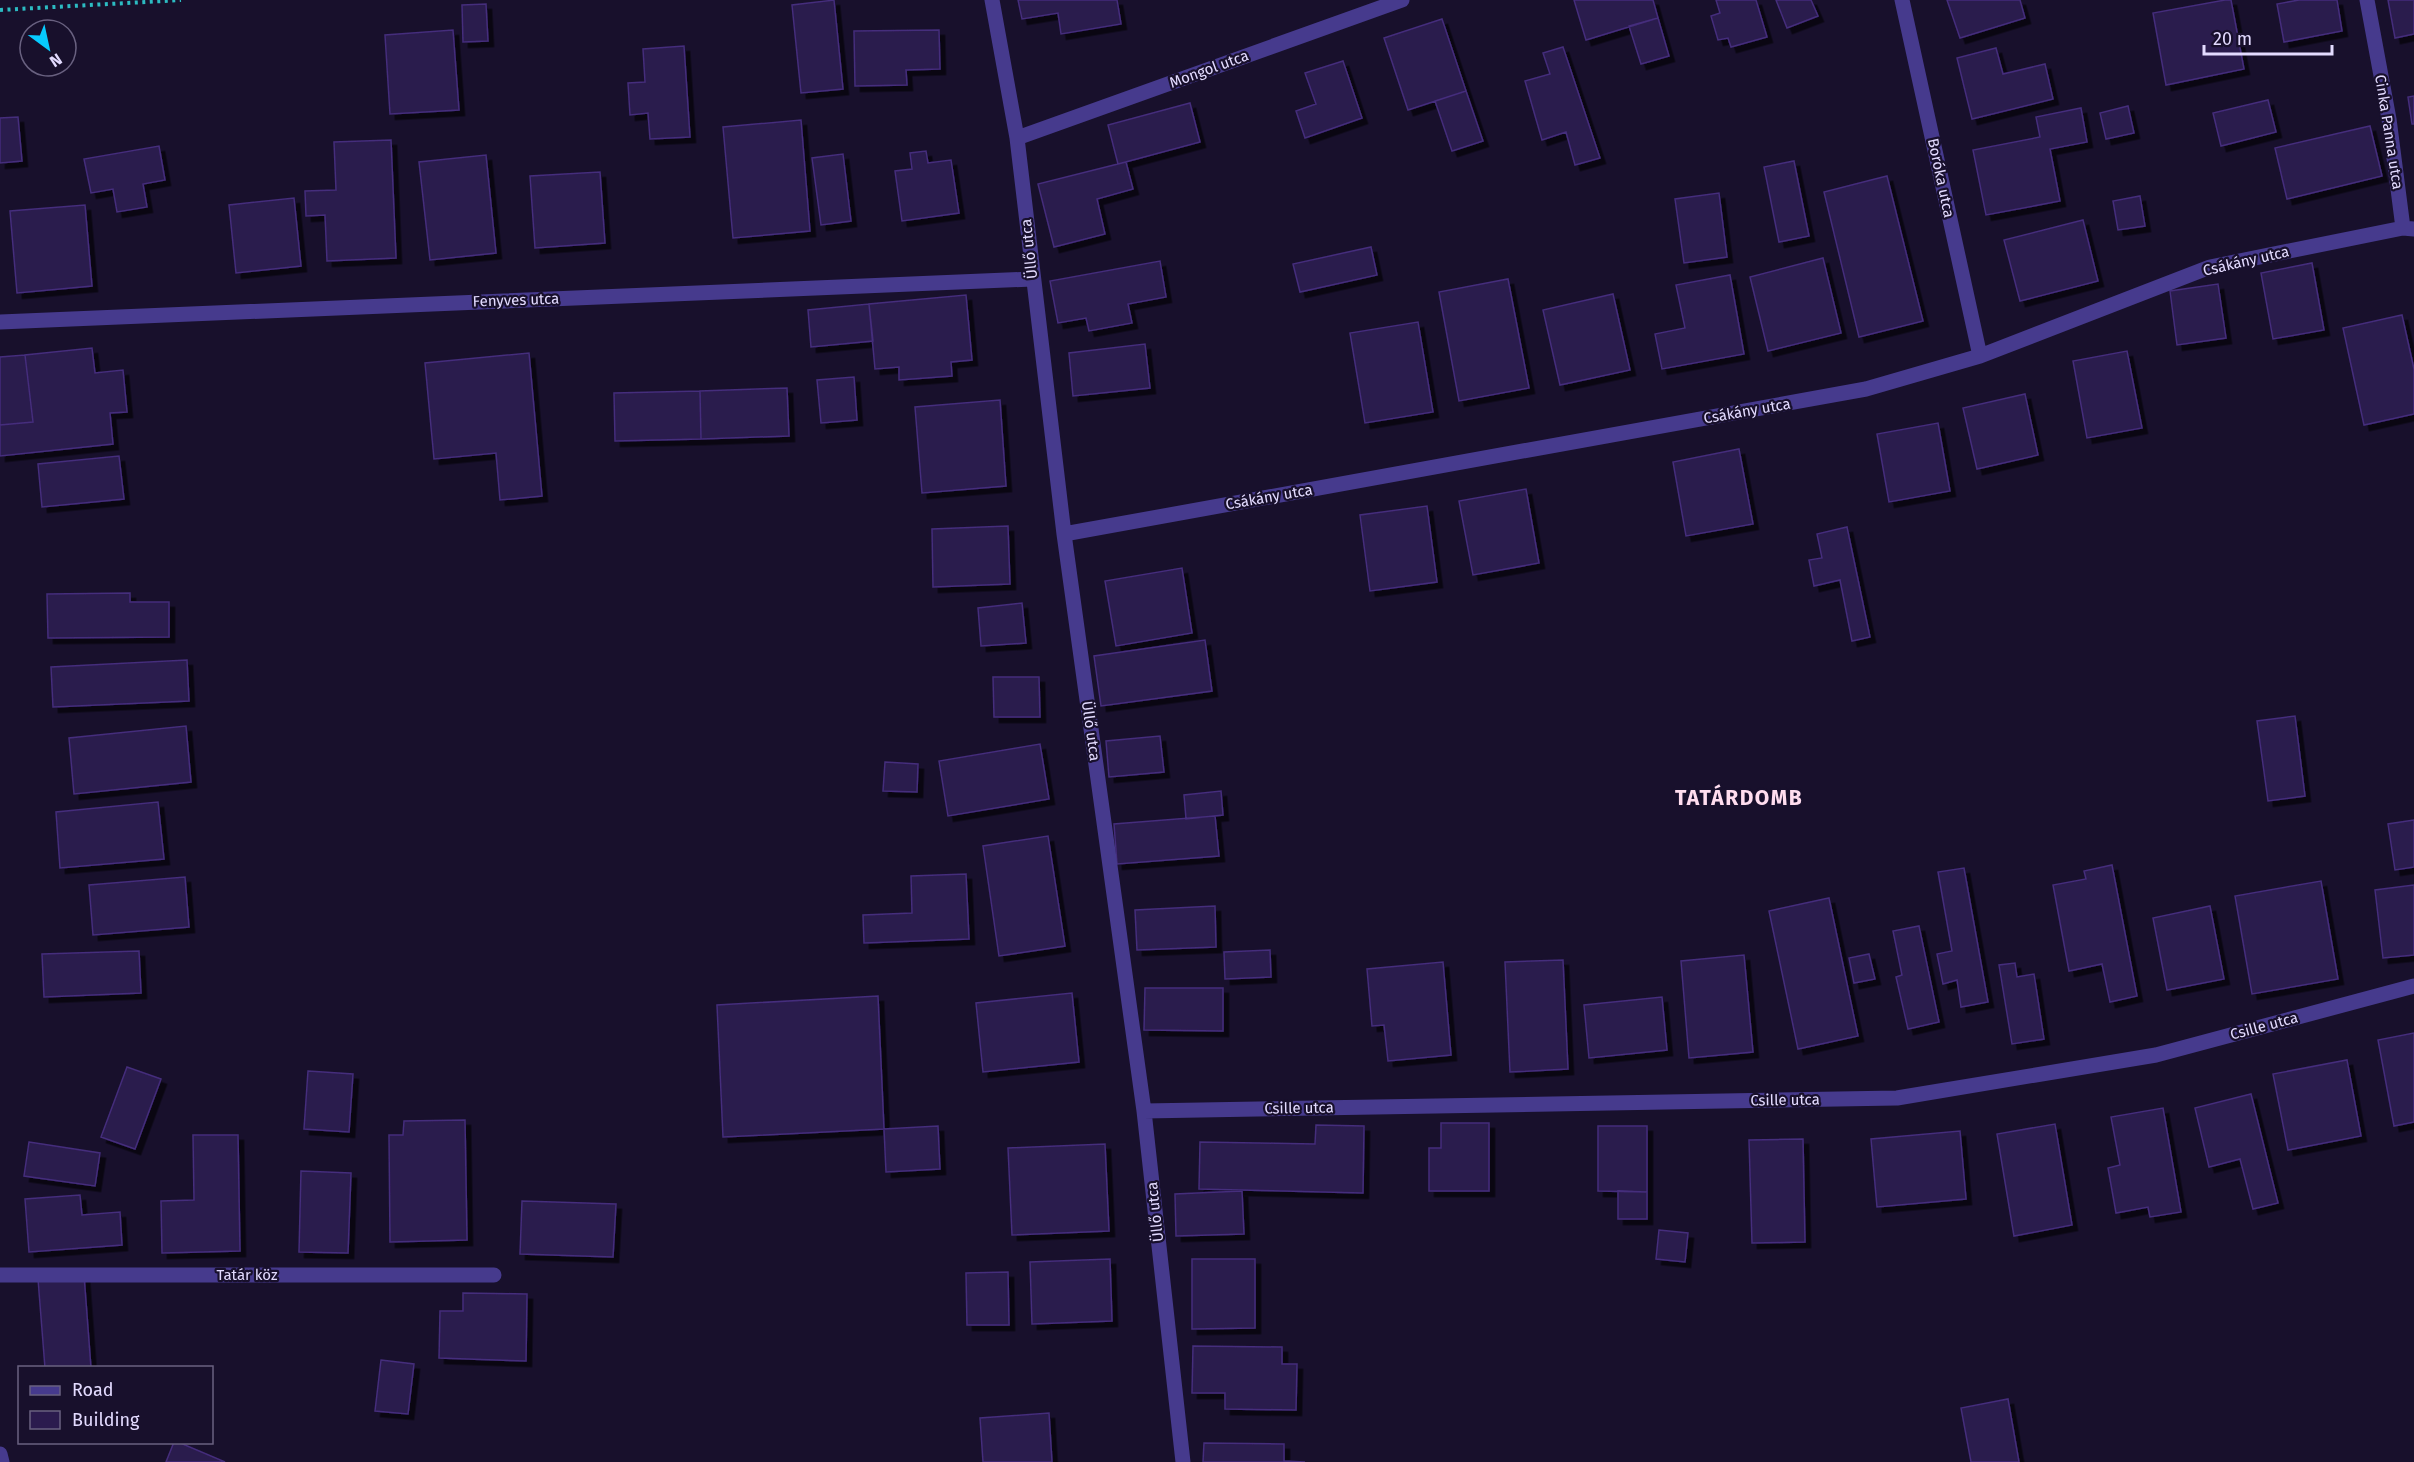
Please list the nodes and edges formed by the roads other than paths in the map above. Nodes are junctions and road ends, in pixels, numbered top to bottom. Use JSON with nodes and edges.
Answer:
{"nodes":[{"id":1,"x":992,"y":0,"type":"edge"},
{"id":2,"x":1402,"y":0,"type":"edge"},
{"id":3,"x":1902,"y":0,"type":"edge"},
{"id":4,"x":2367,"y":0,"type":"edge"},
{"id":5,"x":1017,"y":138,"type":"junction"},
{"id":6,"x":2409,"y":228,"type":"edge"},
{"id":7,"x":1032,"y":279,"type":"junction"},
{"id":8,"x":0,"y":322,"type":"edge"},
{"id":9,"x":1980,"y":356,"type":"junction"},
{"id":10,"x":1064,"y":534,"type":"junction"},
{"id":11,"x":2414,"y":986,"type":"edge"},
{"id":12,"x":1144,"y":1111,"type":"junction"},
{"id":13,"x":0,"y":1275,"type":"edge"},
{"id":14,"x":494,"y":1275,"type":"dead end"},
{"id":15,"x":0,"y":1454,"type":"edge"},
{"id":16,"x":2,"y":1462,"type":"edge"},
{"id":17,"x":1184,"y":1462,"type":"edge"}],
"edges":[{"from":1,"to":5,"type":"street","name":"Üllő utca"},
{"from":2,"to":5,"type":"street","name":"Mongol utca"},
{"from":3,"to":9,"type":"street","name":"Boróka utca"},
{"from":4,"to":6,"type":"street","name":"Cinka Panna utca"},
{"from":5,"to":7,"type":"street","name":"Üllő utca"},
{"from":6,"to":9,"type":"street","name":"Csákány utca"},
{"from":7,"to":8,"type":"street","name":"Fenyves utca"},
{"from":7,"to":10,"type":"street","name":"Üllő utca"},
{"from":9,"to":10,"type":"street","name":"Csákány utca"},
{"from":10,"to":12,"type":"street","name":"Üllő utca"},
{"from":11,"to":12,"type":"street","name":"Csille utca"},
{"from":12,"to":17,"type":"street","name":"Üllő utca"},
{"from":13,"to":14,"type":"street","name":"Tatár köz"},
{"from":15,"to":16,"type":"street"}]}
